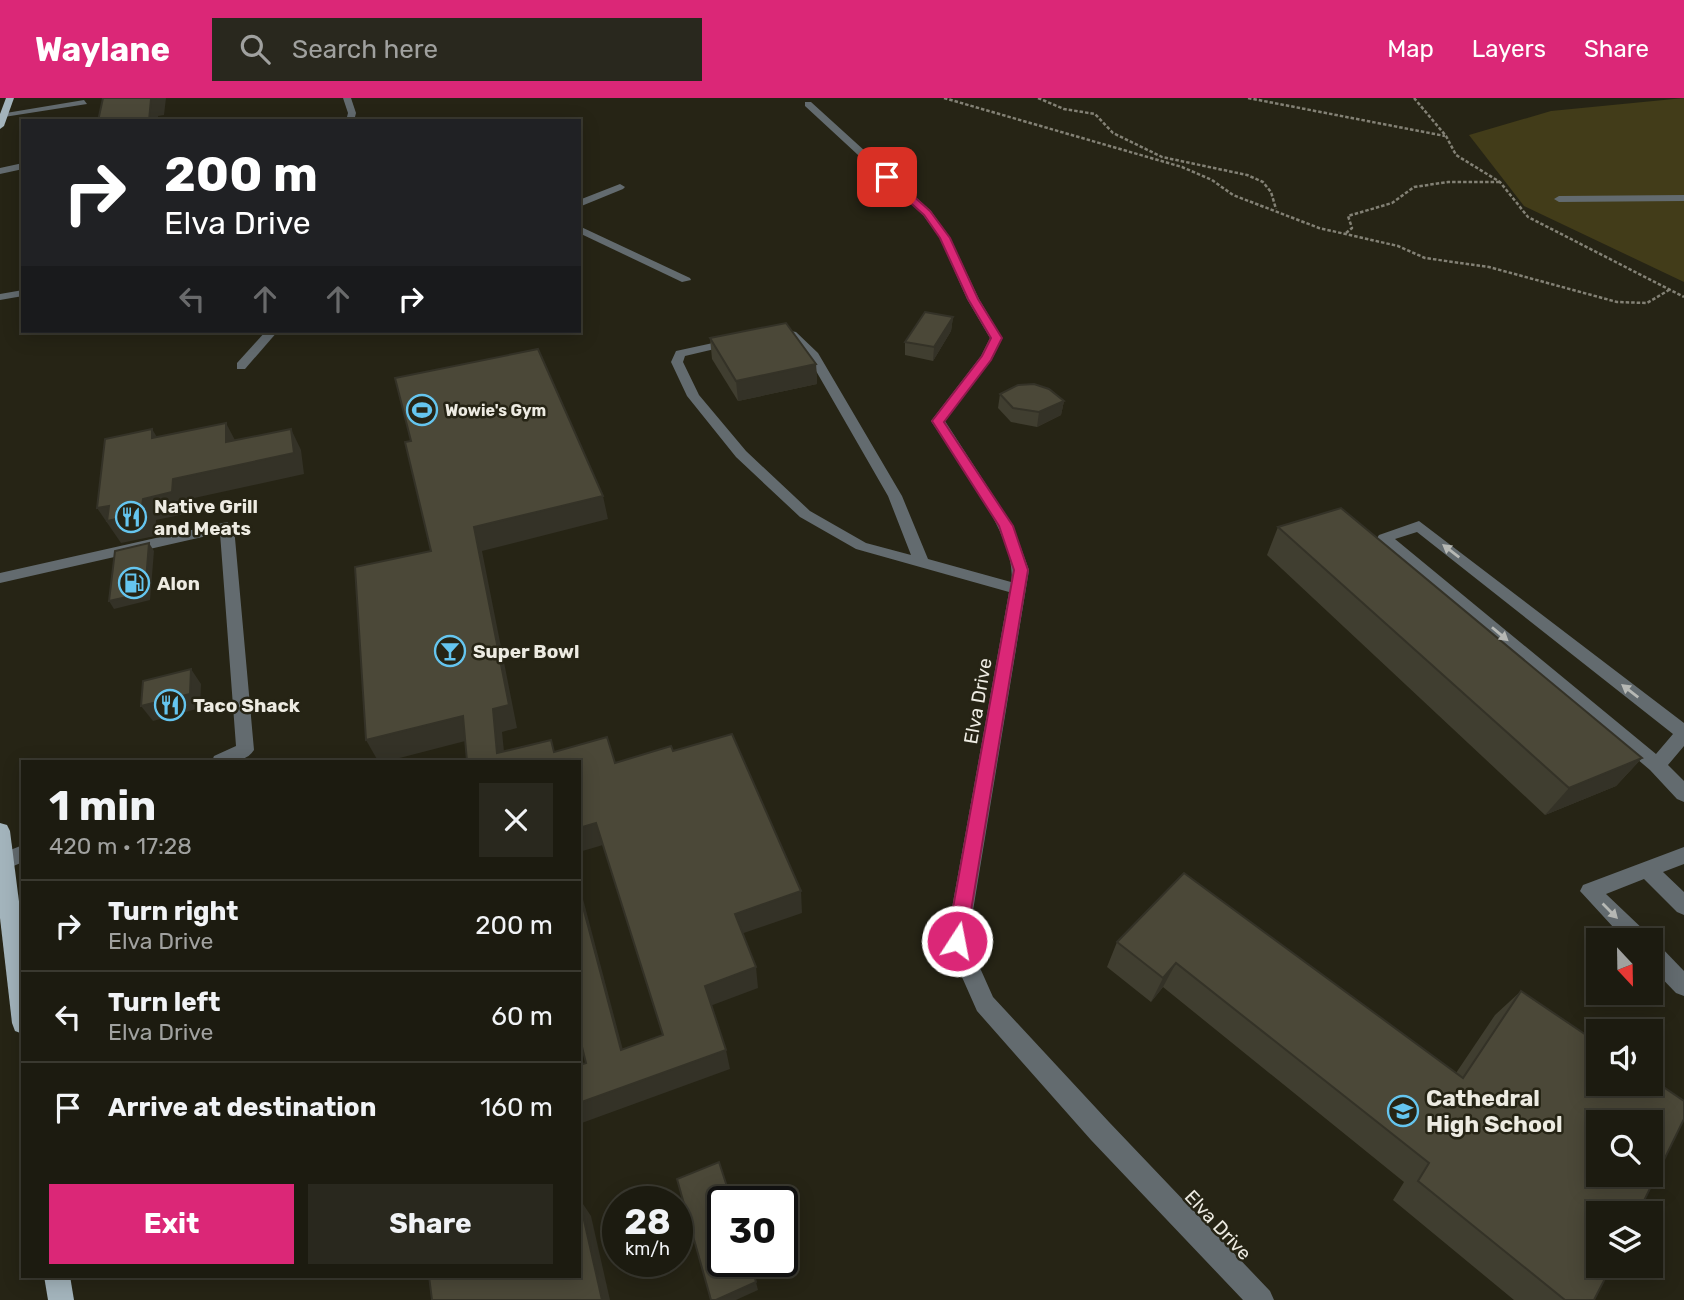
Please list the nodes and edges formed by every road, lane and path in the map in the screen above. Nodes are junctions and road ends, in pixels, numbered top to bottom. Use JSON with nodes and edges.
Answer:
{"nodes":[{"id":1,"x":10,"y":98,"type":"edge"},
{"id":2,"x":347,"y":98,"type":"edge"},
{"id":3,"x":944,"y":98,"type":"edge"},
{"id":4,"x":1038,"y":98,"type":"edge"},
{"id":5,"x":1248,"y":98,"type":"edge"},
{"id":6,"x":1415,"y":98,"type":"edge"},
{"id":7,"x":84,"y":104,"type":"edge"},
{"id":8,"x":808,"y":104,"type":"dead end"},
{"id":9,"x":4,"y":114,"type":"junction"},
{"id":10,"x":350,"y":119,"type":"edge"},
{"id":11,"x":0,"y":126,"type":"edge"},
{"id":12,"x":1446,"y":136,"type":"junction"},
{"id":13,"x":21,"y":166,"type":"edge"},
{"id":14,"x":0,"y":171,"type":"edge"},
{"id":15,"x":1500,"y":183,"type":"junction"},
{"id":16,"x":620,"y":187,"type":"dead end"},
{"id":17,"x":1684,"y":198,"type":"edge"},
{"id":18,"x":1559,"y":199,"type":"dead end"},
{"id":19,"x":581,"y":203,"type":"edge"},
{"id":20,"x":1276,"y":209,"type":"junction"},
{"id":21,"x":581,"y":230,"type":"edge"},
{"id":22,"x":1346,"y":233,"type":"junction"},
{"id":23,"x":686,"y":280,"type":"dead end"},
{"id":24,"x":1669,"y":290,"type":"junction"},
{"id":25,"x":21,"y":293,"type":"edge"},
{"id":26,"x":1684,"y":296,"type":"edge"},
{"id":27,"x":0,"y":297,"type":"edge"},
{"id":28,"x":270,"y":333,"type":"edge"},
{"id":29,"x":241,"y":366,"type":"dead end"},
{"id":30,"x":922,"y":563,"type":"junction"},
{"id":31,"x":0,"y":578,"type":"edge"},
{"id":32,"x":1018,"y":589,"type":"junction"},
{"id":33,"x":1684,"y":733,"type":"edge"},
{"id":34,"x":223,"y":760,"type":"edge"},
{"id":35,"x":1657,"y":765,"type":"junction"},
{"id":36,"x":1684,"y":794,"type":"edge"},
{"id":37,"x":0,"y":831,"type":"edge"},
{"id":38,"x":1684,"y":855,"type":"edge"},
{"id":39,"x":13,"y":857,"type":"edge"},
{"id":40,"x":1647,"y":869,"type":"junction"},
{"id":41,"x":1684,"y":906,"type":"edge"},
{"id":42,"x":1627,"y":928,"type":"edge"},
{"id":43,"x":1663,"y":964,"type":"edge"},
{"id":44,"x":1684,"y":986,"type":"edge"},
{"id":45,"x":21,"y":990,"type":"edge"},
{"id":46,"x":57,"y":1278,"type":"edge"},
{"id":47,"x":61,"y":1300,"type":"edge"},
{"id":48,"x":1261,"y":1300,"type":"edge"}],
"edges":[{"from":1,"to":9,"type":"main road"},
{"from":2,"to":10,"type":"street"},
{"from":3,"to":20,"type":"path"},
{"from":4,"to":20,"type":"path"},
{"from":5,"to":12,"type":"path"},
{"from":6,"to":12,"type":"path"},
{"from":7,"to":9,"type":"street"},
{"from":8,"to":32,"type":"street","name":"Elva Drive"},
{"from":9,"to":11,"type":"main road"},
{"from":12,"to":15,"type":"path"},
{"from":13,"to":14,"type":"street"},
{"from":15,"to":22,"type":"path"},
{"from":15,"to":24,"type":"path"},
{"from":16,"to":19,"type":"street"},
{"from":17,"to":18,"type":"street"},
{"from":20,"to":22,"type":"path"},
{"from":21,"to":23,"type":"street"},
{"from":22,"to":24,"type":"path"},
{"from":24,"to":26,"type":"path"},
{"from":25,"to":27,"type":"street"},
{"from":28,"to":29,"type":"street"},
{"from":30,"to":30,"type":"street"},
{"from":30,"to":32,"type":"street"},
{"from":31,"to":34,"type":"street"},
{"from":32,"to":48,"type":"street","name":"Elva Drive"},
{"from":33,"to":35,"type":"street"},
{"from":33,"to":35,"type":"street","one_way":true},
{"from":35,"to":36,"type":"street"},
{"from":37,"to":39,"type":"main road"},
{"from":38,"to":40,"type":"street"},
{"from":39,"to":45,"type":"main road"},
{"from":40,"to":41,"type":"street"},
{"from":40,"to":42,"type":"street","one_way":true},
{"from":43,"to":44,"type":"street"},
{"from":46,"to":47,"type":"main road"}]}
